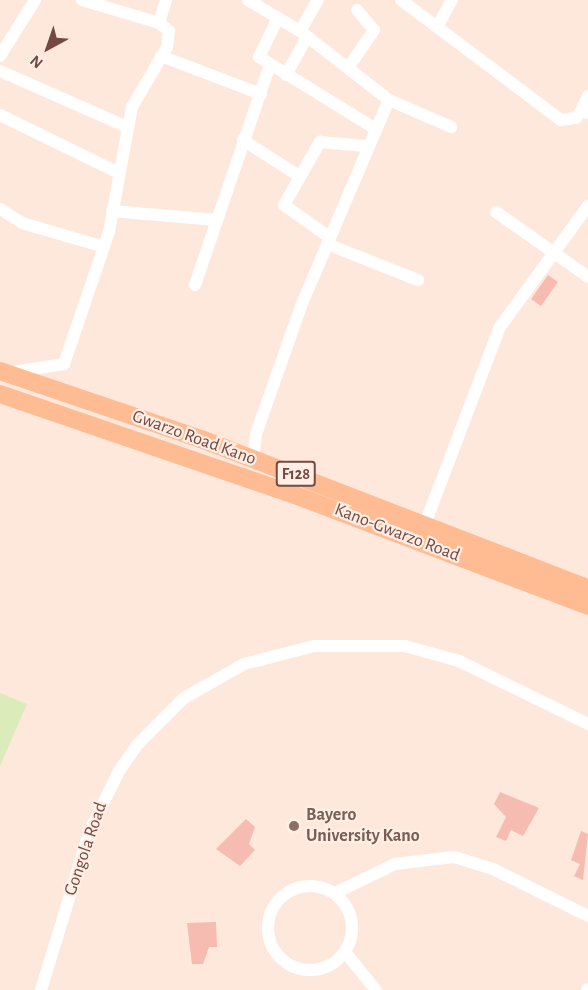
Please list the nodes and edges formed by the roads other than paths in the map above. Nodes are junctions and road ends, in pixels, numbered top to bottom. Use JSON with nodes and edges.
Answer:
{"nodes":[{"id":1,"x":35,"y":0,"type":"edge"},
{"id":2,"x":82,"y":0,"type":"edge"},
{"id":3,"x":166,"y":0,"type":"edge"},
{"id":4,"x":248,"y":0,"type":"edge"},
{"id":5,"x":318,"y":0,"type":"edge"},
{"id":6,"x":401,"y":0,"type":"edge"},
{"id":7,"x":452,"y":0,"type":"edge"},
{"id":8,"x":357,"y":10,"type":"dead end"},
{"id":9,"x":278,"y":20,"type":"junction"},
{"id":10,"x":159,"y":23,"type":"junction"},
{"id":11,"x":436,"y":27,"type":"junction"},
{"id":12,"x":303,"y":34,"type":"junction"},
{"id":13,"x":0,"y":56,"type":"edge"},
{"id":14,"x":160,"y":56,"type":"junction"},
{"id":15,"x":270,"y":65,"type":"junction"},
{"id":16,"x":348,"y":68,"type":"junction"},
{"id":17,"x":0,"y":71,"type":"edge"},
{"id":18,"x":286,"y":75,"type":"junction"},
{"id":19,"x":261,"y":94,"type":"junction"},
{"id":20,"x":588,"y":96,"type":"edge"},
{"id":21,"x":389,"y":100,"type":"junction"},
{"id":22,"x":584,"y":112,"type":"edge"},
{"id":23,"x":0,"y":115,"type":"edge"},
{"id":24,"x":127,"y":127,"type":"junction"},
{"id":25,"x":374,"y":128,"type":"junction"},
{"id":26,"x":451,"y":128,"type":"dead end"},
{"id":27,"x":243,"y":140,"type":"junction"},
{"id":28,"x":366,"y":146,"type":"junction"},
{"id":29,"x":119,"y":173,"type":"junction"},
{"id":30,"x":299,"y":176,"type":"junction"},
{"id":31,"x":0,"y":209,"type":"edge"},
{"id":32,"x":112,"y":211,"type":"junction"},
{"id":33,"x":496,"y":212,"type":"dead end"},
{"id":34,"x":586,"y":213,"type":"edge"},
{"id":35,"x":217,"y":220,"type":"junction"},
{"id":36,"x":328,"y":241,"type":"junction"},
{"id":37,"x":104,"y":247,"type":"junction"},
{"id":38,"x":551,"y":254,"type":"junction"},
{"id":39,"x":588,"y":277,"type":"edge"},
{"id":40,"x":417,"y":280,"type":"dead end"},
{"id":41,"x":195,"y":285,"type":"dead end"},
{"id":42,"x":2,"y":372,"type":"edge"},
{"id":43,"x":0,"y":394,"type":"edge"},
{"id":44,"x":253,"y":459,"type":"junction"},
{"id":45,"x":425,"y":524,"type":"junction"},
{"id":46,"x":588,"y":588,"type":"edge"},
{"id":47,"x":588,"y":606,"type":"edge"},
{"id":48,"x":588,"y":724,"type":"edge"},
{"id":49,"x":335,"y":893,"type":"junction"},
{"id":50,"x":588,"y":916,"type":"edge"},
{"id":51,"x":345,"y":952,"type":"junction"},
{"id":52,"x":41,"y":990,"type":"edge"},
{"id":53,"x":376,"y":990,"type":"edge"}],
"edges":[{"from":1,"to":13,"type":"street"},
{"from":2,"to":10,"type":"street"},
{"from":3,"to":10,"type":"street"},
{"from":4,"to":9,"type":"street"},
{"from":5,"to":12,"type":"street"},
{"from":6,"to":11,"type":"street"},
{"from":7,"to":11,"type":"street"},
{"from":8,"to":16,"type":"street"},
{"from":9,"to":12,"type":"street"},
{"from":9,"to":15,"type":"street"},
{"from":10,"to":14,"type":"street"},
{"from":11,"to":22,"type":"street"},
{"from":12,"to":16,"type":"street"},
{"from":12,"to":18,"type":"street"},
{"from":14,"to":19,"type":"street"},
{"from":14,"to":24,"type":"street"},
{"from":15,"to":18,"type":"street"},
{"from":15,"to":19,"type":"street"},
{"from":16,"to":21,"type":"street"},
{"from":17,"to":24,"type":"street"},
{"from":18,"to":25,"type":"street"},
{"from":19,"to":27,"type":"street"},
{"from":20,"to":22,"type":"street"},
{"from":21,"to":25,"type":"street"},
{"from":21,"to":26,"type":"street"},
{"from":23,"to":29,"type":"street"},
{"from":24,"to":29,"type":"street"},
{"from":25,"to":28,"type":"street"},
{"from":27,"to":30,"type":"street"},
{"from":27,"to":35,"type":"street"},
{"from":28,"to":30,"type":"street"},
{"from":28,"to":36,"type":"street"},
{"from":29,"to":32,"type":"street"},
{"from":30,"to":36,"type":"street"},
{"from":31,"to":37,"type":"street"},
{"from":32,"to":35,"type":"street"},
{"from":32,"to":37,"type":"street"},
{"from":33,"to":38,"type":"street"},
{"from":34,"to":38,"type":"street"},
{"from":35,"to":41,"type":"street"},
{"from":36,"to":40,"type":"street"},
{"from":36,"to":44,"type":"street"},
{"from":37,"to":42,"type":"street"},
{"from":38,"to":39,"type":"street"},
{"from":38,"to":45,"type":"street"},
{"from":42,"to":44,"type":"main road","name":"Gwarzo Road Kano","number":"F128"},
{"from":43,"to":47,"type":"main road","name":"Kano-Gwarzo Road","number":"F128"},
{"from":44,"to":45,"type":"main road","name":"Gwarzo Road Kano","number":"F128"},
{"from":45,"to":46,"type":"main road","name":"Gwarzo Road Kano","number":"F128"},
{"from":48,"to":52,"type":"street","name":"Gongola Road"},
{"from":49,"to":50,"type":"street"},
{"from":49,"to":51,"type":"street"},
{"from":49,"to":51,"type":"street"},
{"from":51,"to":53,"type":"street"}]}
